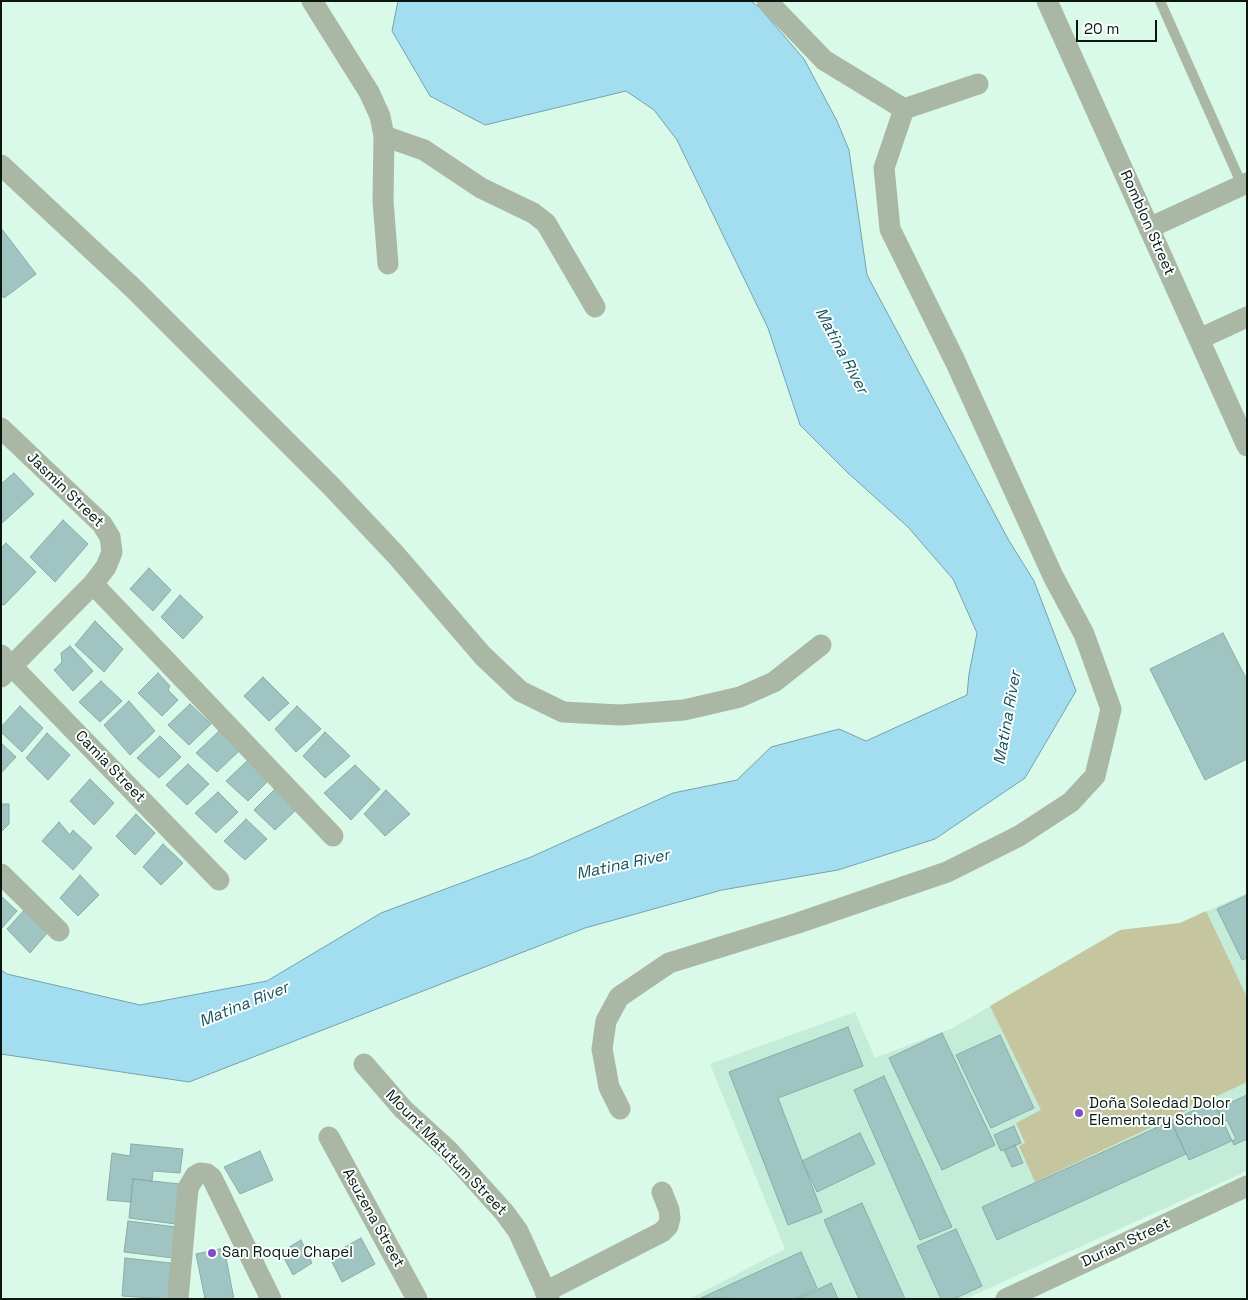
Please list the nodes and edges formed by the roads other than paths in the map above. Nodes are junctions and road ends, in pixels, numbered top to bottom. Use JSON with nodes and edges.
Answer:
{"nodes":[{"id":1,"x":312,"y":1,"type":"edge"},
{"id":2,"x":767,"y":1,"type":"edge"},
{"id":3,"x":1047,"y":1,"type":"edge"},
{"id":4,"x":1160,"y":1,"type":"edge"},
{"id":5,"x":978,"y":84,"type":"dead end"},
{"id":6,"x":904,"y":109,"type":"junction"},
{"id":7,"x":384,"y":136,"type":"junction"},
{"id":8,"x":1,"y":165,"type":"edge"},
{"id":9,"x":1244,"y":185,"type":"edge"},
{"id":10,"x":1149,"y":228,"type":"junction"},
{"id":11,"x":388,"y":264,"type":"dead end"},
{"id":12,"x":595,"y":307,"type":"dead end"},
{"id":13,"x":1247,"y":317,"type":"edge"},
{"id":14,"x":1199,"y":339,"type":"junction"},
{"id":15,"x":1,"y":428,"type":"edge"},
{"id":16,"x":1245,"y":437,"type":"edge"},
{"id":17,"x":93,"y":584,"type":"junction"},
{"id":18,"x":821,"y":645,"type":"dead end"},
{"id":19,"x":5,"y":666,"type":"edge"},
{"id":20,"x":333,"y":836,"type":"dead end"},
{"id":21,"x":1,"y":874,"type":"edge"},
{"id":22,"x":219,"y":880,"type":"dead end"},
{"id":23,"x":59,"y":931,"type":"dead end"},
{"id":24,"x":364,"y":1064,"type":"dead end"},
{"id":25,"x":620,"y":1110,"type":"dead end"},
{"id":26,"x":329,"y":1137,"type":"dead end"},
{"id":27,"x":1247,"y":1186,"type":"edge"},
{"id":28,"x":662,"y":1192,"type":"dead end"},
{"id":29,"x":547,"y":1296,"type":"edge"},
{"id":30,"x":178,"y":1299,"type":"edge"},
{"id":31,"x":271,"y":1299,"type":"edge"},
{"id":32,"x":417,"y":1299,"type":"edge"},
{"id":33,"x":1006,"y":1299,"type":"edge"}],
"edges":[{"from":1,"to":7,"type":"street"},
{"from":2,"to":6,"type":"street"},
{"from":3,"to":10,"type":"street","name":"Romblon Street"},
{"from":4,"to":9,"type":"lane"},
{"from":5,"to":6,"type":"street"},
{"from":6,"to":25,"type":"street"},
{"from":7,"to":11,"type":"street"},
{"from":7,"to":12,"type":"street"},
{"from":8,"to":18,"type":"street"},
{"from":9,"to":10,"type":"street"},
{"from":10,"to":14,"type":"street","name":"Romblon Street"},
{"from":13,"to":14,"type":"street"},
{"from":14,"to":16,"type":"street","name":"Romblon Street"},
{"from":15,"to":17,"type":"street","name":"Jasmin Street"},
{"from":17,"to":19,"type":"street","name":"Jasmin Street"},
{"from":17,"to":20,"type":"street"},
{"from":19,"to":22,"type":"street","name":"Camia Street"},
{"from":21,"to":23,"type":"street"},
{"from":24,"to":29,"type":"street","name":"Mount Matutum Street"},
{"from":26,"to":32,"type":"street","name":"Asuzena Street"},
{"from":27,"to":33,"type":"street","name":"Durian Street"},
{"from":28,"to":29,"type":"street"},
{"from":30,"to":31,"type":"street"}]}
